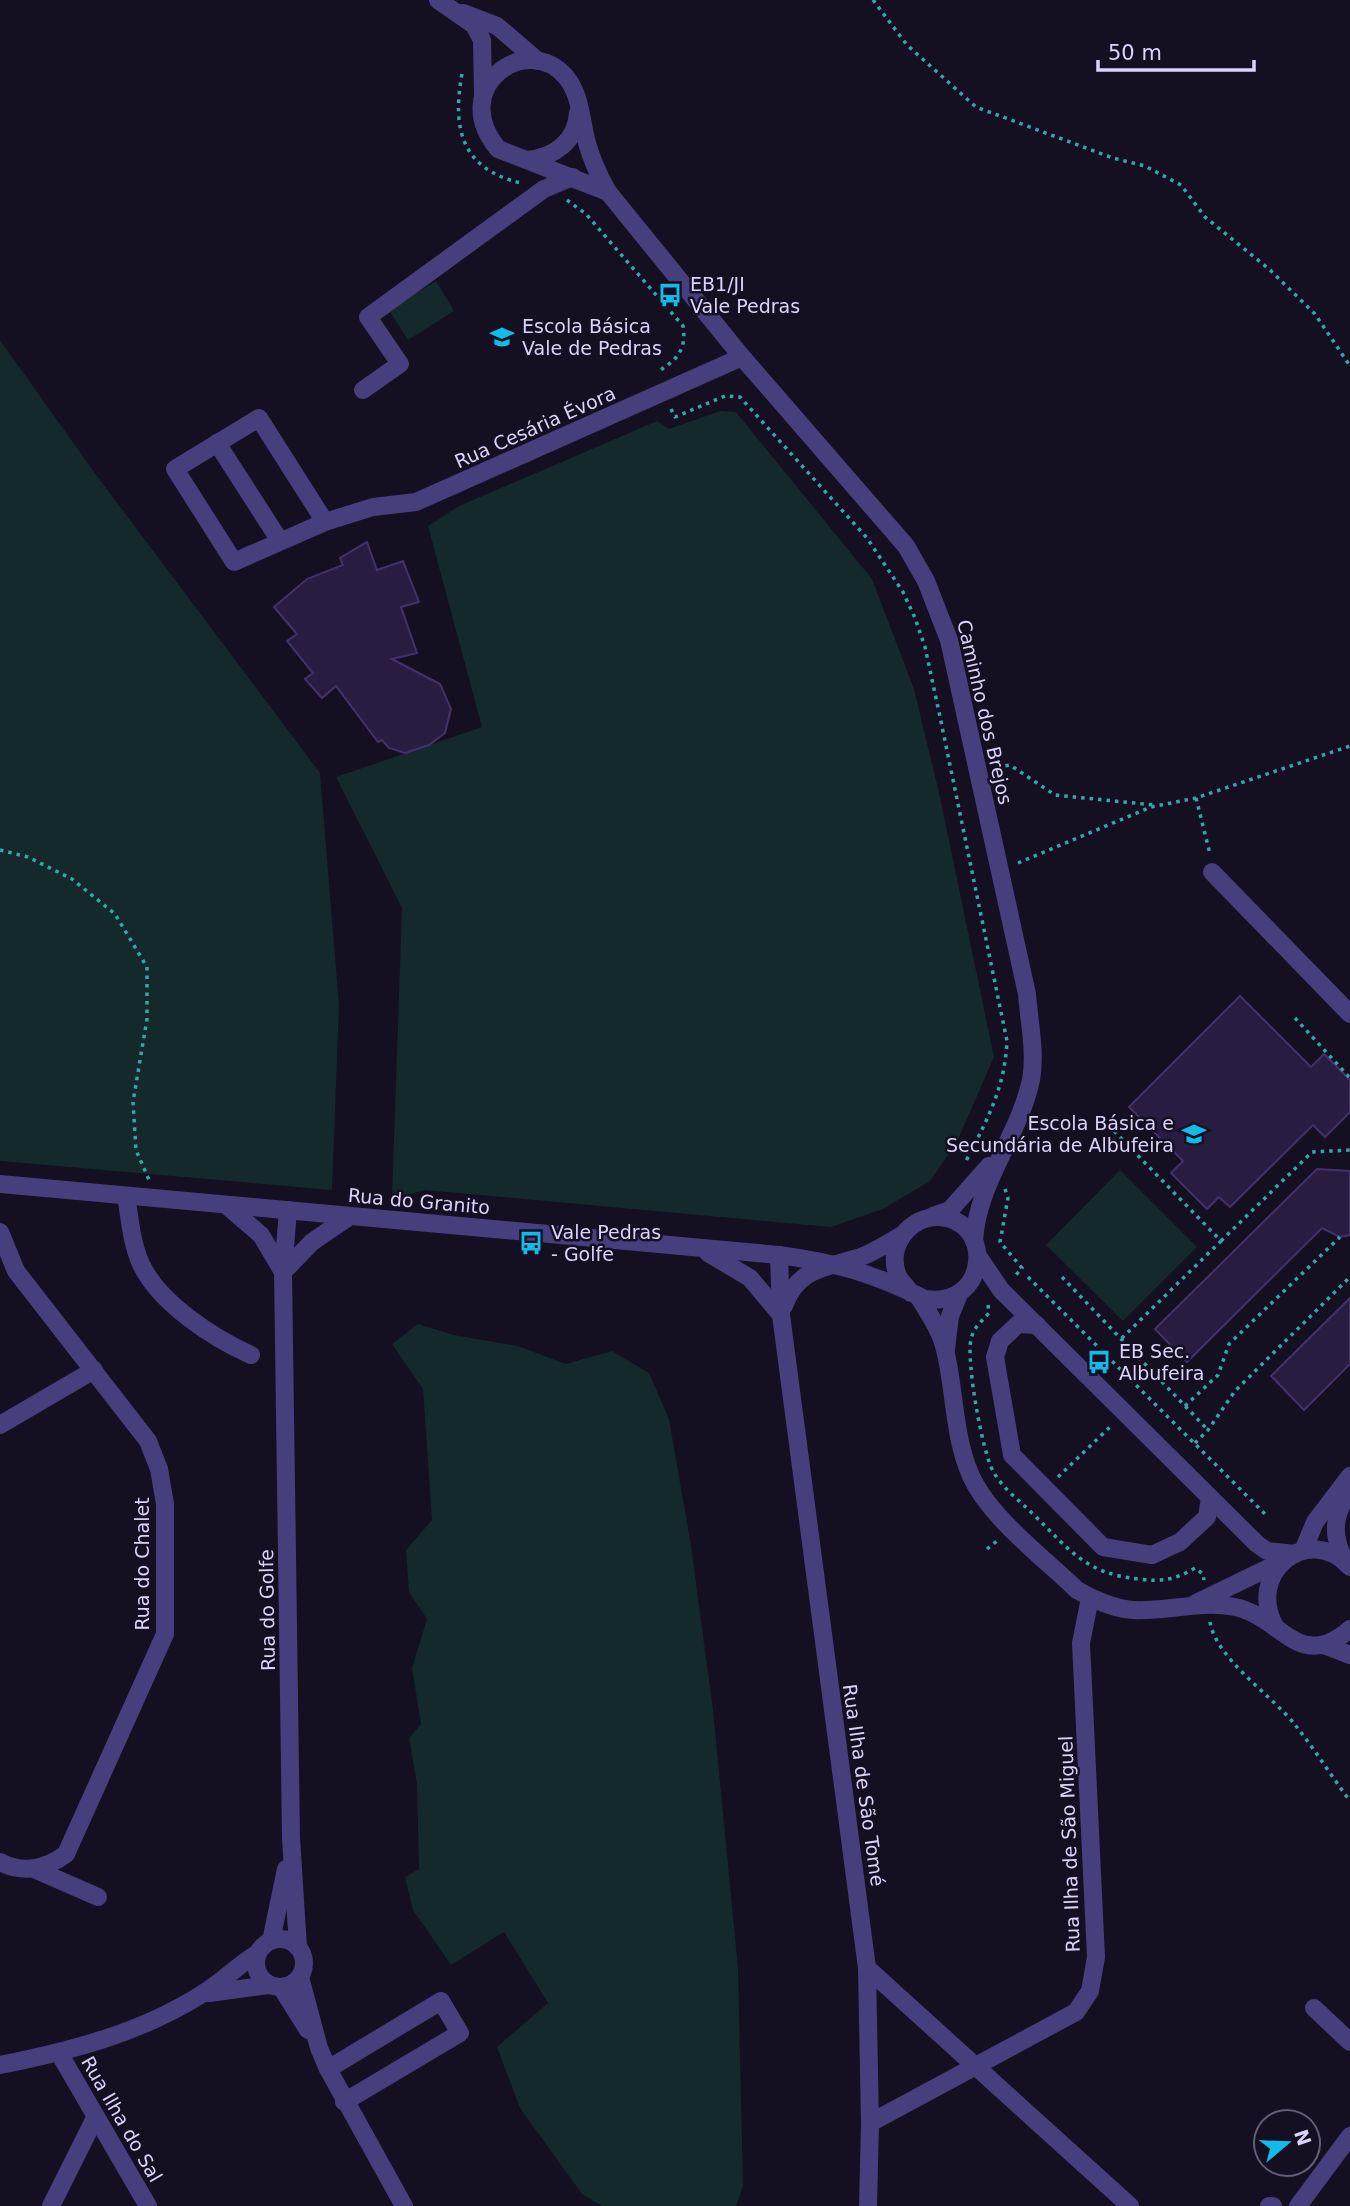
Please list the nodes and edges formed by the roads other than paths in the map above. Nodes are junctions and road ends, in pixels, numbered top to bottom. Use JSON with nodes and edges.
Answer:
{"nodes":[{"id":1,"x":440,"y":3,"type":"edge"},
{"id":2,"x":538,"y":61,"type":"junction"},
{"id":3,"x":483,"y":94,"type":"junction"},
{"id":4,"x":579,"y":106,"type":"junction"},
{"id":5,"x":527,"y":160,"type":"junction"},
{"id":6,"x":573,"y":177,"type":"junction"},
{"id":7,"x":608,"y":192,"type":"junction"},
{"id":8,"x":742,"y":357,"type":"junction"},
{"id":9,"x":363,"y":390,"type":"dead end"},
{"id":10,"x":217,"y":443,"type":"junction"},
{"id":11,"x":331,"y":519,"type":"junction"},
{"id":12,"x":280,"y":541,"type":"junction"},
{"id":13,"x":1212,"y":872,"type":"road end"},
{"id":14,"x":1350,"y":1014,"type":"edge"},
{"id":15,"x":1010,"y":1138,"type":"junction"},
{"id":16,"x":0,"y":1184,"type":"edge"},
{"id":17,"x":126,"y":1196,"type":"junction"},
{"id":18,"x":226,"y":1205,"type":"junction"},
{"id":19,"x":288,"y":1210,"type":"junction"},
{"id":20,"x":350,"y":1216,"type":"junction"},
{"id":21,"x":928,"y":1218,"type":"junction"},
{"id":22,"x":0,"y":1233,"type":"edge"},
{"id":23,"x":902,"y":1235,"type":"junction"},
{"id":24,"x":699,"y":1248,"type":"junction"},
{"id":25,"x":976,"y":1249,"type":"junction"},
{"id":26,"x":779,"y":1255,"type":"junction"},
{"id":27,"x":834,"y":1262,"type":"junction"},
{"id":28,"x":284,"y":1272,"type":"junction"},
{"id":29,"x":915,"y":1294,"type":"junction"},
{"id":30,"x":959,"y":1294,"type":"junction"},
{"id":31,"x":781,"y":1315,"type":"junction"},
{"id":32,"x":1037,"y":1325,"type":"junction"},
{"id":33,"x":946,"y":1352,"type":"junction"},
{"id":34,"x":251,"y":1355,"type":"dead end"},
{"id":35,"x":94,"y":1370,"type":"junction"},
{"id":36,"x":0,"y":1425,"type":"edge"},
{"id":37,"x":1350,"y":1475,"type":"edge"},
{"id":38,"x":1350,"y":1491,"type":"edge"},
{"id":39,"x":1210,"y":1498,"type":"junction"},
{"id":40,"x":1293,"y":1556,"type":"junction"},
{"id":41,"x":1349,"y":1566,"type":"edge"},
{"id":42,"x":1090,"y":1598,"type":"junction"},
{"id":43,"x":1202,"y":1602,"type":"junction"},
{"id":44,"x":1276,"y":1628,"type":"junction"},
{"id":45,"x":1350,"y":1629,"type":"edge"},
{"id":46,"x":1324,"y":1645,"type":"junction"},
{"id":47,"x":1350,"y":1655,"type":"edge"},
{"id":48,"x":291,"y":1838,"type":"junction"},
{"id":49,"x":0,"y":1862,"type":"edge"},
{"id":50,"x":34,"y":1869,"type":"junction"},
{"id":51,"x":98,"y":1897,"type":"dead end"},
{"id":52,"x":265,"y":1947,"type":"junction"},
{"id":53,"x":298,"y":1947,"type":"junction"},
{"id":54,"x":867,"y":1968,"type":"junction"},
{"id":55,"x":300,"y":1976,"type":"junction"},
{"id":56,"x":275,"y":1986,"type":"junction"},
{"id":57,"x":202,"y":1994,"type":"junction"},
{"id":58,"x":1314,"y":2008,"type":"dead end"},
{"id":59,"x":1350,"y":2042,"type":"edge"},
{"id":60,"x":318,"y":2048,"type":"junction"},
{"id":61,"x":59,"y":2053,"type":"junction"},
{"id":62,"x":0,"y":2064,"type":"edge"},
{"id":63,"x":974,"y":2066,"type":"junction"},
{"id":64,"x":328,"y":2070,"type":"junction"},
{"id":65,"x":344,"y":2102,"type":"junction"},
{"id":66,"x":94,"y":2118,"type":"junction"},
{"id":67,"x":870,"y":2123,"type":"junction"},
{"id":68,"x":1350,"y":2136,"type":"edge"},
{"id":69,"x":51,"y":2206,"type":"edge"},
{"id":70,"x":148,"y":2206,"type":"edge"},
{"id":71,"x":404,"y":2206,"type":"edge"},
{"id":72,"x":868,"y":2206,"type":"edge"},
{"id":73,"x":1130,"y":2206,"type":"edge"},
{"id":74,"x":1298,"y":2206,"type":"edge"}],
"edges":[{"from":1,"to":2,"type":"street"},
{"from":1,"to":3,"type":"street"},
{"from":2,"to":3,"type":"street"},
{"from":2,"to":4,"type":"street"},
{"from":3,"to":5,"type":"street"},
{"from":4,"to":5,"type":"street"},
{"from":4,"to":7,"type":"street","name":"Caminho dos Brejos"},
{"from":5,"to":6,"type":"street"},
{"from":6,"to":7,"type":"street"},
{"from":6,"to":9,"type":"street"},
{"from":7,"to":8,"type":"street","name":"Caminho dos Brejos"},
{"from":8,"to":11,"type":"street","name":"Rua Cesária Évora"},
{"from":8,"to":15,"type":"street","name":"Caminho dos Brejos"},
{"from":10,"to":11,"type":"street"},
{"from":10,"to":12,"type":"street"},
{"from":10,"to":12,"type":"street","name":"Rua Cesária Évora"},
{"from":11,"to":12,"type":"street","name":"Rua Cesária Évora"},
{"from":13,"to":14,"type":"street"},
{"from":15,"to":21,"type":"street","name":"Caminho dos Brejos"},
{"from":15,"to":25,"type":"street","name":"Caminho dos Brejos"},
{"from":16,"to":17,"type":"street","name":"Rua do Granito"},
{"from":17,"to":18,"type":"street","name":"Rua do Granito"},
{"from":17,"to":34,"type":"street"},
{"from":18,"to":19,"type":"street","name":"Rua do Granito"},
{"from":18,"to":28,"type":"street"},
{"from":19,"to":20,"type":"street","name":"Rua do Granito"},
{"from":19,"to":28,"type":"street","name":"Rua do Golfe"},
{"from":20,"to":24,"type":"street","name":"Rua do Granito"},
{"from":20,"to":28,"type":"street"},
{"from":21,"to":23,"type":"street"},
{"from":21,"to":25,"type":"street"},
{"from":22,"to":35,"type":"street","name":"Rua do Chalet"},
{"from":23,"to":27,"type":"street","name":"Rua do Granito"},
{"from":23,"to":29,"type":"street"},
{"from":24,"to":26,"type":"street","name":"Rua do Granito"},
{"from":24,"to":31,"type":"street"},
{"from":25,"to":30,"type":"street"},
{"from":25,"to":32,"type":"street"},
{"from":26,"to":27,"type":"street","name":"Rua do Granito"},
{"from":26,"to":31,"type":"street","name":"Rua Ilha de São Tomé"},
{"from":27,"to":29,"type":"street","name":"Rua do Granito"},
{"from":27,"to":31,"type":"street"},
{"from":28,"to":48,"type":"street","name":"Rua do Golfe"},
{"from":29,"to":30,"type":"street"},
{"from":29,"to":33,"type":"street"},
{"from":30,"to":33,"type":"street"},
{"from":31,"to":54,"type":"street","name":"Rua Ilha de São Tomé"},
{"from":32,"to":39,"type":"street"},
{"from":32,"to":39,"type":"street"},
{"from":33,"to":42,"type":"street"},
{"from":35,"to":36,"type":"street"},
{"from":35,"to":50,"type":"street","name":"Rua do Chalet"},
{"from":37,"to":40,"type":"street"},
{"from":38,"to":41,"type":"street"},
{"from":39,"to":40,"type":"street"},
{"from":40,"to":41,"type":"street"},
{"from":40,"to":43,"type":"street"},
{"from":40,"to":44,"type":"street"},
{"from":42,"to":43,"type":"street"},
{"from":42,"to":63,"type":"street","name":"Rua Ilha de São Miguel"},
{"from":43,"to":44,"type":"street"},
{"from":44,"to":46,"type":"street"},
{"from":45,"to":46,"type":"street"},
{"from":46,"to":47,"type":"street"},
{"from":48,"to":52,"type":"street"},
{"from":48,"to":53,"type":"street","name":"Rua do Golfe"},
{"from":49,"to":50,"type":"street"},
{"from":50,"to":51,"type":"street"},
{"from":52,"to":53,"type":"street"},
{"from":52,"to":56,"type":"street"},
{"from":52,"to":57,"type":"street"},
{"from":53,"to":55,"type":"street","name":"Rua do Golfe"},
{"from":54,"to":63,"type":"street"},
{"from":54,"to":67,"type":"street","name":"Rua Ilha de São Tomé"},
{"from":55,"to":56,"type":"street"},
{"from":55,"to":60,"type":"street","name":"Rua do Golfe"},
{"from":56,"to":57,"type":"street"},
{"from":56,"to":60,"type":"street"},
{"from":57,"to":61,"type":"street"},
{"from":58,"to":59,"type":"street"},
{"from":60,"to":64,"type":"street","name":"Rua do Golfe"},
{"from":61,"to":62,"type":"street"},
{"from":61,"to":66,"type":"street","name":"Rua Ilha do Sal"},
{"from":63,"to":67,"type":"street","name":"Rua Ilha de São Miguel"},
{"from":63,"to":73,"type":"street"},
{"from":64,"to":65,"type":"street","name":"Rua do Golfe"},
{"from":64,"to":65,"type":"street"},
{"from":65,"to":71,"type":"street","name":"Rua do Golfe"},
{"from":66,"to":69,"type":"street"},
{"from":66,"to":70,"type":"street","name":"Rua Ilha do Sal"},
{"from":67,"to":72,"type":"street"},
{"from":68,"to":74,"type":"street"}]}
